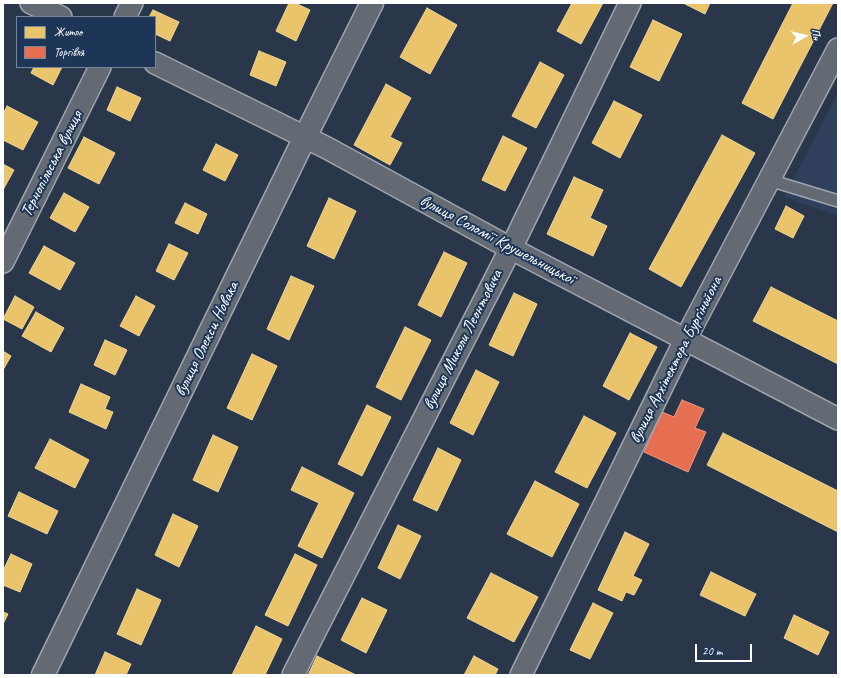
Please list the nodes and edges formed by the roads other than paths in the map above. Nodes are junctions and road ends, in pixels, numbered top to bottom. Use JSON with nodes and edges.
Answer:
{"nodes":[{"id":1,"x":31,"y":3,"type":"edge"},
{"id":2,"x":132,"y":3,"type":"edge"},
{"id":3,"x":372,"y":3,"type":"edge"},
{"id":4,"x":630,"y":3,"type":"edge"},
{"id":5,"x":58,"y":16,"type":"edge"},
{"id":6,"x":126,"y":16,"type":"edge"},
{"id":7,"x":838,"y":49,"type":"edge"},
{"id":8,"x":156,"y":63,"type":"edge"},
{"id":9,"x":100,"y":68,"type":"edge"},
{"id":10,"x":305,"y":137,"type":"junction"},
{"id":11,"x":769,"y":180,"type":"junction"},
{"id":12,"x":838,"y":201,"type":"edge"},
{"id":13,"x":510,"y":248,"type":"junction"},
{"id":14,"x":3,"y":262,"type":"edge"},
{"id":15,"x":684,"y":340,"type":"junction"},
{"id":16,"x":838,"y":419,"type":"edge"},
{"id":17,"x":527,"y":673,"type":"edge"},
{"id":18,"x":43,"y":675,"type":"edge"},
{"id":19,"x":293,"y":675,"type":"edge"}],
"edges":[{"from":1,"to":5,"type":"street"},
{"from":2,"to":6,"type":"street"},
{"from":3,"to":10,"type":"main road","name":"вулиця Олекси Новака"},
{"from":4,"to":13,"type":"street","name":"вулиця Миколи Леонтовича"},
{"from":7,"to":11,"type":"street","name":"вулиця Архітектора Бургіньйона"},
{"from":8,"to":10,"type":"street","name":"вулиця Соломії Крушельницької"},
{"from":9,"to":14,"type":"street","name":"Тернопільська вулиця"},
{"from":10,"to":13,"type":"street","name":"вулиця Соломії Крушельницької"},
{"from":10,"to":18,"type":"main road","name":"вулиця Олекси Новака"},
{"from":11,"to":12,"type":"lane"},
{"from":11,"to":15,"type":"street","name":"вулиця Архітектора Бургіньйона"},
{"from":13,"to":15,"type":"street","name":"вулиця Соломії Крушельницької"},
{"from":13,"to":19,"type":"street","name":"вулиця Миколи Леонтовича"},
{"from":15,"to":16,"type":"street","name":"вулиця Соломії Крушельницької"},
{"from":15,"to":17,"type":"street","name":"вулиця Архітектора Бургіньйона"}]}
